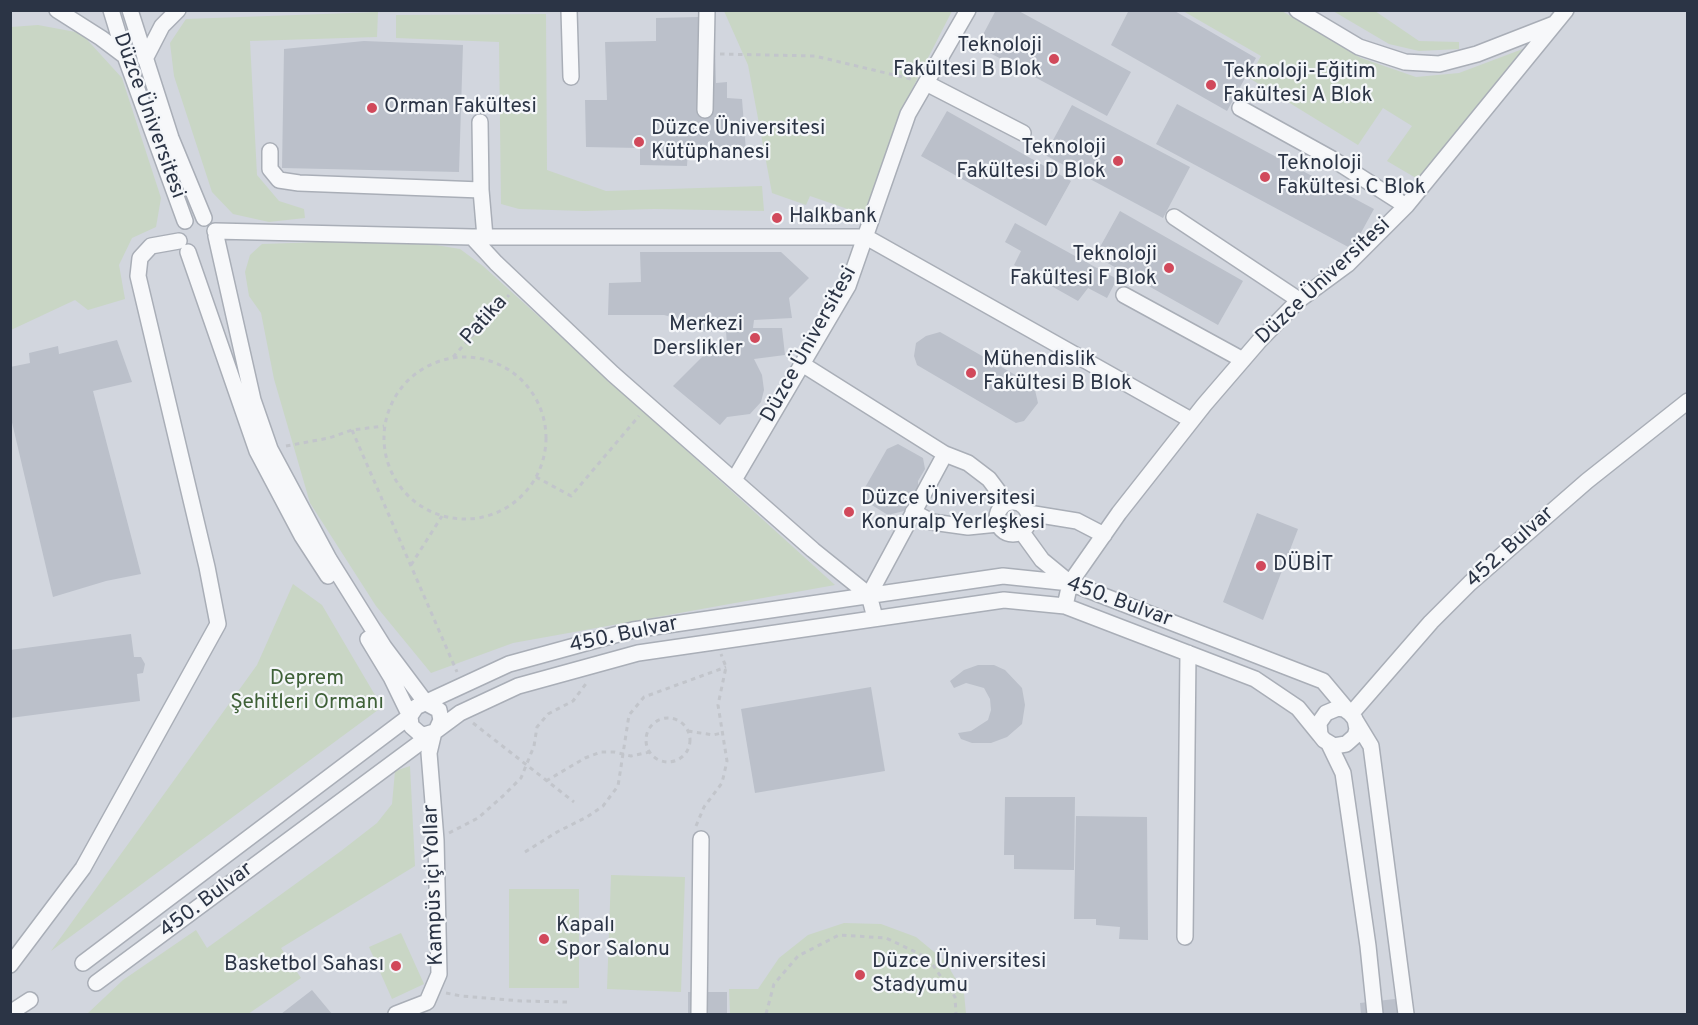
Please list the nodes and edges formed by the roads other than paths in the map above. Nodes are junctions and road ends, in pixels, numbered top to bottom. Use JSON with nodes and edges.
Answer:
{"nodes":[{"id":1,"x":57,"y":10,"type":"edge"},
{"id":2,"x":111,"y":10,"type":"edge"},
{"id":3,"x":130,"y":10,"type":"edge"},
{"id":4,"x":178,"y":10,"type":"edge"},
{"id":5,"x":569,"y":10,"type":"edge"},
{"id":6,"x":707,"y":10,"type":"edge"},
{"id":7,"x":968,"y":10,"type":"edge"},
{"id":8,"x":1297,"y":10,"type":"edge"},
{"id":9,"x":1566,"y":10,"type":"edge"},
{"id":10,"x":1554,"y":24,"type":"junction"},
{"id":11,"x":125,"y":56,"type":"junction"},
{"id":12,"x":146,"y":59,"type":"junction"},
{"id":13,"x":571,"y":77,"type":"dead end"},
{"id":14,"x":926,"y":83,"type":"junction"},
{"id":15,"x":1240,"y":108,"type":"dead end"},
{"id":16,"x":705,"y":110,"type":"dead end"},
{"id":17,"x":480,"y":122,"type":"dead end"},
{"id":18,"x":1023,"y":133,"type":"dead end"},
{"id":19,"x":270,"y":151,"type":"dead end"},
{"id":20,"x":481,"y":190,"type":"junction"},
{"id":21,"x":1406,"y":206,"type":"junction"},
{"id":22,"x":1174,"y":217,"type":"dead end"},
{"id":23,"x":204,"y":218,"type":"junction"},
{"id":24,"x":185,"y":221,"type":"junction"},
{"id":25,"x":216,"y":233,"type":"junction"},
{"id":26,"x":478,"y":237,"type":"junction"},
{"id":27,"x":866,"y":237,"type":"junction"},
{"id":28,"x":184,"y":247,"type":"junction"},
{"id":29,"x":1124,"y":295,"type":"dead end"},
{"id":30,"x":1299,"y":300,"type":"junction"},
{"id":31,"x":1243,"y":360,"type":"junction"},
{"id":32,"x":802,"y":364,"type":"junction"},
{"id":33,"x":1688,"y":401,"type":"edge"},
{"id":34,"x":1191,"y":420,"type":"junction"},
{"id":35,"x":945,"y":454,"type":"junction"},
{"id":36,"x":734,"y":480,"type":"junction"},
{"id":37,"x":1007,"y":503,"type":"junction"},
{"id":38,"x":913,"y":512,"type":"junction"},
{"id":39,"x":1028,"y":513,"type":"junction"},
{"id":40,"x":998,"y":524,"type":"junction"},
{"id":41,"x":1021,"y":531,"type":"junction"},
{"id":42,"x":1104,"y":535,"type":"junction"},
{"id":43,"x":1070,"y":583,"type":"junction"},
{"id":44,"x":869,"y":595,"type":"junction"},
{"id":45,"x":1065,"y":606,"type":"junction"},
{"id":46,"x":875,"y":618,"type":"junction"},
{"id":47,"x":1188,"y":653,"type":"junction"},
{"id":48,"x":426,"y":703,"type":"junction"},
{"id":49,"x":410,"y":716,"type":"junction"},
{"id":50,"x":1353,"y":716,"type":"junction"},
{"id":51,"x":436,"y":731,"type":"junction"},
{"id":52,"x":1325,"y":739,"type":"junction"},
{"id":53,"x":701,"y":838,"type":"road end"},
{"id":54,"x":1185,"y":937,"type":"dead end"},
{"id":55,"x":83,"y":963,"type":"dead end"},
{"id":56,"x":10,"y":965,"type":"edge"},
{"id":57,"x":96,"y":983,"type":"dead end"},
{"id":58,"x":403,"y":1013,"type":"edge"},
{"id":59,"x":699,"y":1014,"type":"edge"},
{"id":60,"x":1375,"y":1014,"type":"edge"},
{"id":61,"x":1406,"y":1014,"type":"edge"}],
"edges":[{"from":1,"to":11,"type":"street"},
{"from":2,"to":11,"type":"street","name":"Düzce Üniversitesi"},
{"from":3,"to":12,"type":"street","name":"Düzce Üniversitesi"},
{"from":4,"to":12,"type":"street"},
{"from":5,"to":13,"type":"street"},
{"from":6,"to":16,"type":"street"},
{"from":7,"to":14,"type":"street","name":"Düzce Üniversitesi"},
{"from":8,"to":10,"type":"street","name":"Düzce Üniversitesi"},
{"from":9,"to":10,"type":"street","name":"Düzce Üniversitesi"},
{"from":10,"to":21,"type":"street","name":"Düzce Üniversitesi"},
{"from":11,"to":24,"type":"street","name":"Düzce Üniversitesi"},
{"from":12,"to":23,"type":"street","name":"Düzce Üniversitesi"},
{"from":14,"to":18,"type":"street"},
{"from":14,"to":27,"type":"street","name":"Düzce Üniversitesi"},
{"from":15,"to":21,"type":"street"},
{"from":17,"to":20,"type":"street"},
{"from":19,"to":20,"type":"street"},
{"from":20,"to":26,"type":"street"},
{"from":21,"to":30,"type":"street","name":"Düzce Üniversitesi"},
{"from":22,"to":30,"type":"street"},
{"from":23,"to":24,"type":"street"},
{"from":23,"to":25,"type":"street"},
{"from":24,"to":28,"type":"street"},
{"from":25,"to":26,"type":"street"},
{"from":25,"to":28,"type":"street"},
{"from":25,"to":48,"type":"street"},
{"from":26,"to":27,"type":"street"},
{"from":26,"to":36,"type":"street"},
{"from":27,"to":32,"type":"street","name":"Düzce Üniversitesi"},
{"from":27,"to":34,"type":"street"},
{"from":28,"to":49,"type":"street"},
{"from":28,"to":56,"type":"street"},
{"from":29,"to":31,"type":"street"},
{"from":30,"to":31,"type":"street","name":"Düzce Üniversitesi"},
{"from":31,"to":34,"type":"street","name":"Düzce Üniversitesi"},
{"from":32,"to":35,"type":"street"},
{"from":32,"to":36,"type":"street","name":"Düzce Üniversitesi"},
{"from":33,"to":50,"type":"street","name":"452. Bulvar"},
{"from":34,"to":42,"type":"street","name":"Düzce Üniversitesi"},
{"from":35,"to":37,"type":"street"},
{"from":35,"to":38,"type":"street"},
{"from":36,"to":44,"type":"street"},
{"from":37,"to":39,"type":"street"},
{"from":37,"to":40,"type":"street"},
{"from":38,"to":40,"type":"street"},
{"from":38,"to":44,"type":"street"},
{"from":39,"to":41,"type":"street"},
{"from":39,"to":42,"type":"street"},
{"from":40,"to":41,"type":"street"},
{"from":41,"to":43,"type":"street"},
{"from":42,"to":43,"type":"street","name":"Düzce Üniversitesi"},
{"from":43,"to":44,"type":"street","name":"450. Bulvar"},
{"from":43,"to":45,"type":"street","name":"Düzce Üniversitesi"},
{"from":43,"to":50,"type":"street","name":"450. Bulvar"},
{"from":44,"to":46,"type":"street"},
{"from":44,"to":48,"type":"street","name":"450. Bulvar"},
{"from":45,"to":46,"type":"street","name":"450. Bulvar"},
{"from":45,"to":47,"type":"street","name":"450. Bulvar"},
{"from":46,"to":51,"type":"street","name":"450. Bulvar"},
{"from":47,"to":52,"type":"street","name":"450. Bulvar"},
{"from":47,"to":54,"type":"street"},
{"from":48,"to":49,"type":"street"},
{"from":48,"to":51,"type":"street"},
{"from":49,"to":51,"type":"street"},
{"from":49,"to":55,"type":"street","name":"450. Bulvar"},
{"from":50,"to":52,"type":"street"},
{"from":50,"to":52,"type":"street"},
{"from":50,"to":61,"type":"street","name":"450. Bulvar"},
{"from":51,"to":57,"type":"street","name":"450. Bulvar"},
{"from":51,"to":58,"type":"street","name":"Kampüs içi Yollar"},
{"from":52,"to":60,"type":"street","name":"450. Bulvar"},
{"from":53,"to":59,"type":"street"}]}
